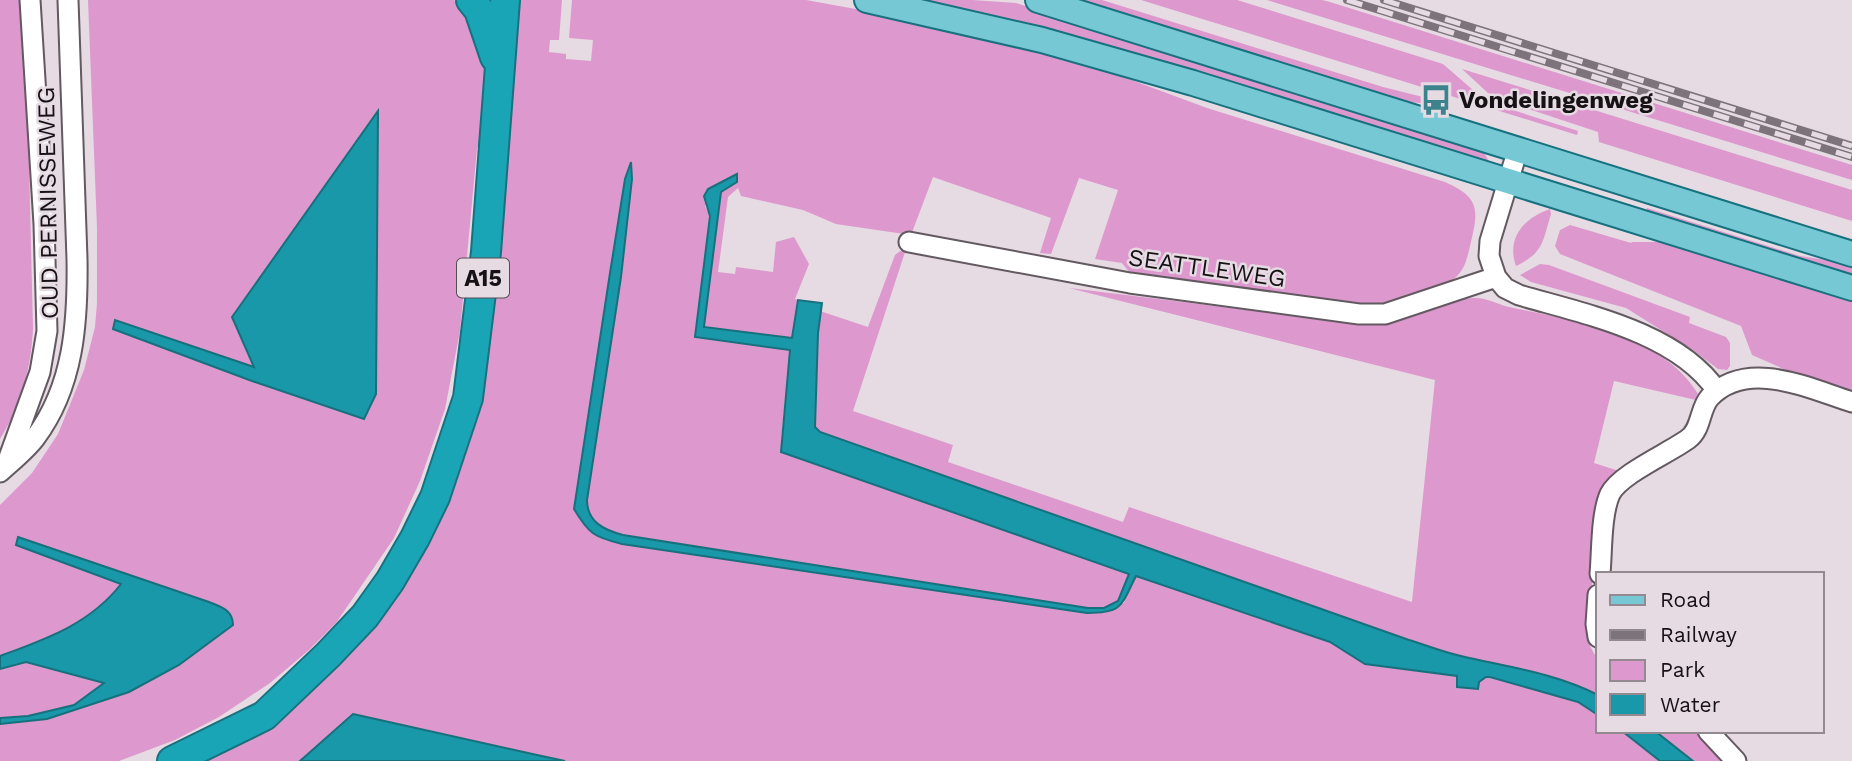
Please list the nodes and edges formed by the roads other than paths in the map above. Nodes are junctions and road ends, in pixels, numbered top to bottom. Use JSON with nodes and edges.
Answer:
{"nodes":[{"id":1,"x":30,"y":0,"type":"edge"},
{"id":2,"x":68,"y":0,"type":"edge"},
{"id":3,"x":471,"y":0,"type":"edge"},
{"id":4,"x":505,"y":0,"type":"edge"},
{"id":5,"x":867,"y":0,"type":"edge"},
{"id":6,"x":1038,"y":0,"type":"edge"},
{"id":7,"x":499,"y":74,"type":"junction"},
{"id":8,"x":1518,"y":149,"type":"junction"},
{"id":9,"x":1508,"y":181,"type":"junction"},
{"id":10,"x":909,"y":242,"type":"dead end"},
{"id":11,"x":1852,"y":254,"type":"edge"},
{"id":12,"x":1496,"y":277,"type":"junction"},
{"id":13,"x":1852,"y":288,"type":"edge"},
{"id":14,"x":1717,"y":390,"type":"junction"},
{"id":15,"x":1852,"y":402,"type":"edge"},
{"id":16,"x":2,"y":470,"type":"edge"},
{"id":17,"x":1600,"y":572,"type":"edge"},
{"id":18,"x":1710,"y":733,"type":"edge"},
{"id":19,"x":172,"y":761,"type":"edge"},
{"id":20,"x":1736,"y":761,"type":"edge"}],
"edges":[{"from":1,"to":16,"type":"street","name":"OUD PERNISSEWEG"},
{"from":2,"to":16,"type":"street","name":"OUD PERNISSEWEG"},
{"from":3,"to":7,"type":"highway"},
{"from":4,"to":7,"type":"highway","number":"A15"},
{"from":5,"to":9,"type":"main road"},
{"from":6,"to":8,"type":"main road"},
{"from":7,"to":19,"type":"highway","number":"A15"},
{"from":8,"to":9,"type":"street"},
{"from":8,"to":11,"type":"main road"},
{"from":9,"to":12,"type":"street"},
{"from":9,"to":13,"type":"main road"},
{"from":10,"to":12,"type":"street","name":"SEATTLEWEG"},
{"from":12,"to":14,"type":"street"},
{"from":14,"to":15,"type":"street"},
{"from":14,"to":17,"type":"street"},
{"from":18,"to":20,"type":"street"}]}
